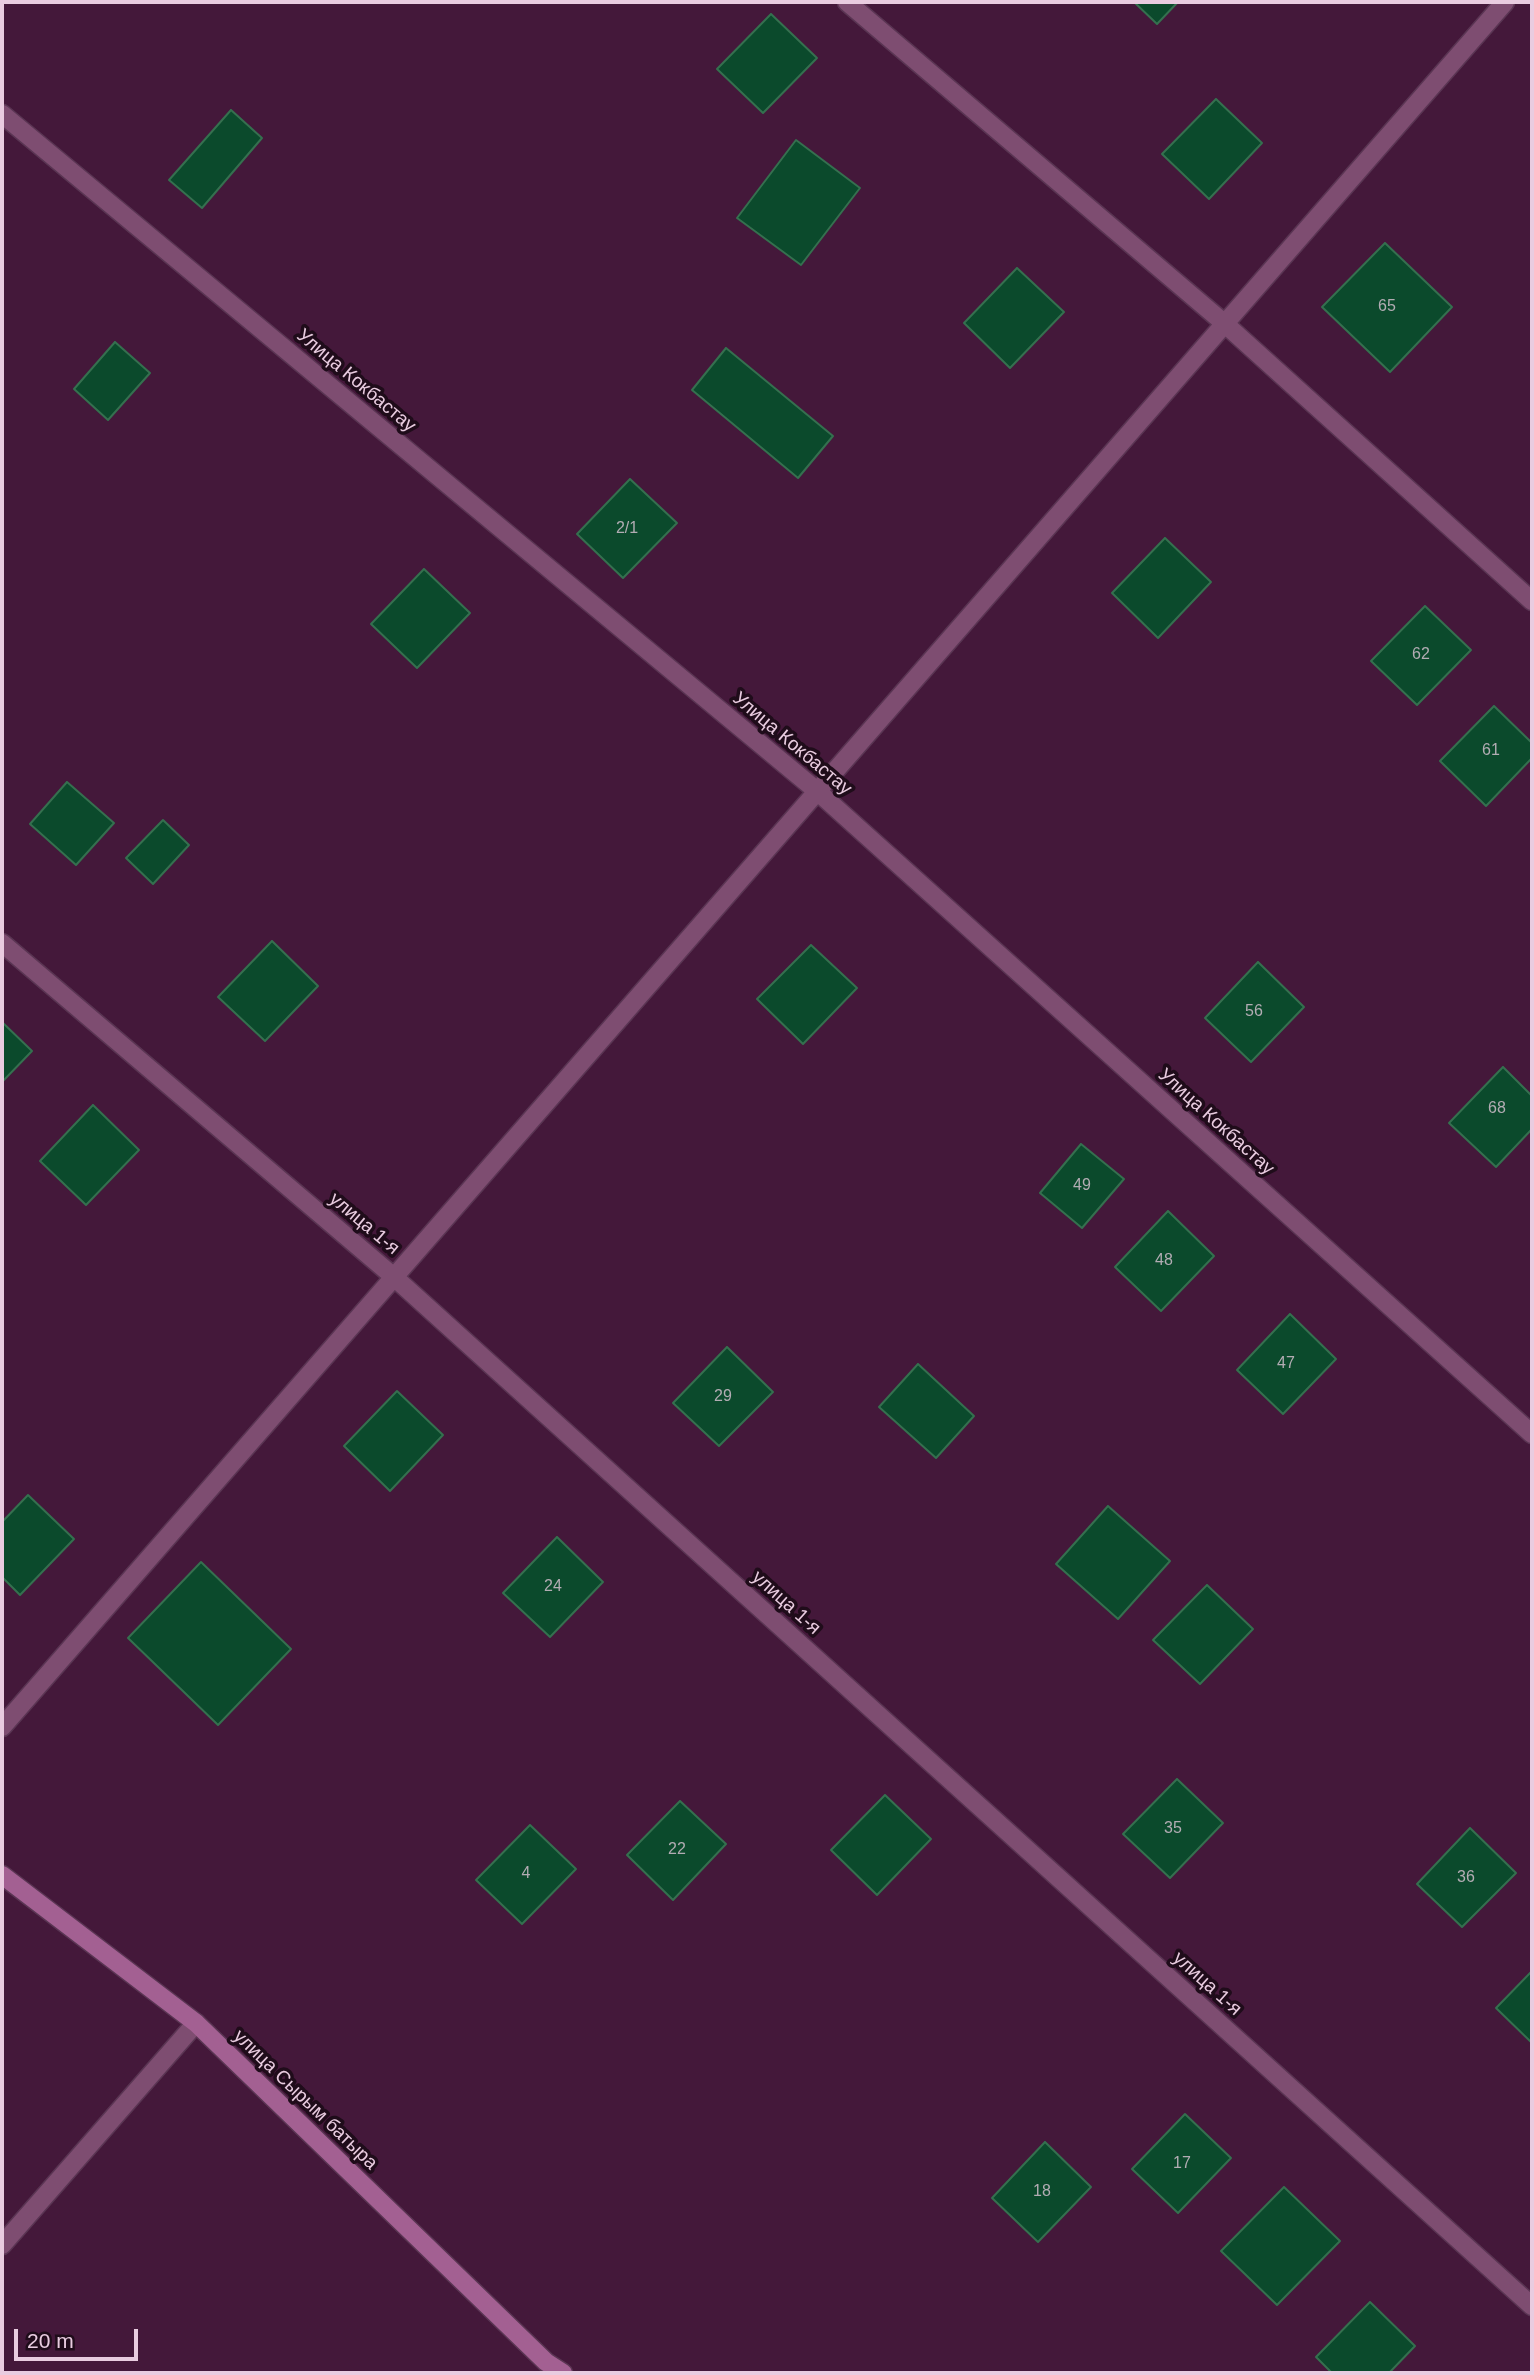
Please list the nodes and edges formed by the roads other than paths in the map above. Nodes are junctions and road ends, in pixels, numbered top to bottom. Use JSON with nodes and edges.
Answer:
{"nodes":[{"id":1,"x":847,"y":2,"type":"edge"},
{"id":2,"x":1505,"y":2,"type":"edge"},
{"id":3,"x":2,"y":114,"type":"edge"},
{"id":4,"x":1224,"y":323,"type":"junction"},
{"id":5,"x":1532,"y":601,"type":"edge"},
{"id":6,"x":817,"y":791,"type":"junction"},
{"id":7,"x":2,"y":943,"type":"edge"},
{"id":8,"x":394,"y":1277,"type":"junction"},
{"id":9,"x":1532,"y":1434,"type":"edge"},
{"id":10,"x":2,"y":1727,"type":"edge"},
{"id":11,"x":2,"y":1875,"type":"edge"},
{"id":12,"x":196,"y":2023,"type":"junction"},
{"id":13,"x":2,"y":2245,"type":"edge"},
{"id":14,"x":1532,"y":2306,"type":"edge"},
{"id":15,"x":563,"y":2373,"type":"edge"}],
"edges":[{"from":1,"to":4,"type":"street"},
{"from":2,"to":4,"type":"street"},
{"from":3,"to":6,"type":"street","name":"Улица Кокбастау"},
{"from":4,"to":5,"type":"street"},
{"from":4,"to":6,"type":"street"},
{"from":6,"to":8,"type":"street"},
{"from":6,"to":9,"type":"street","name":"Улица Кокбастау"},
{"from":7,"to":8,"type":"street","name":"улица 1-я"},
{"from":8,"to":10,"type":"street"},
{"from":8,"to":14,"type":"street","name":"улица 1-я"},
{"from":11,"to":12,"type":"street","name":"улица Сырым батыра"},
{"from":12,"to":13,"type":"street"},
{"from":12,"to":15,"type":"street","name":"улица Сырым батыра"}]}
